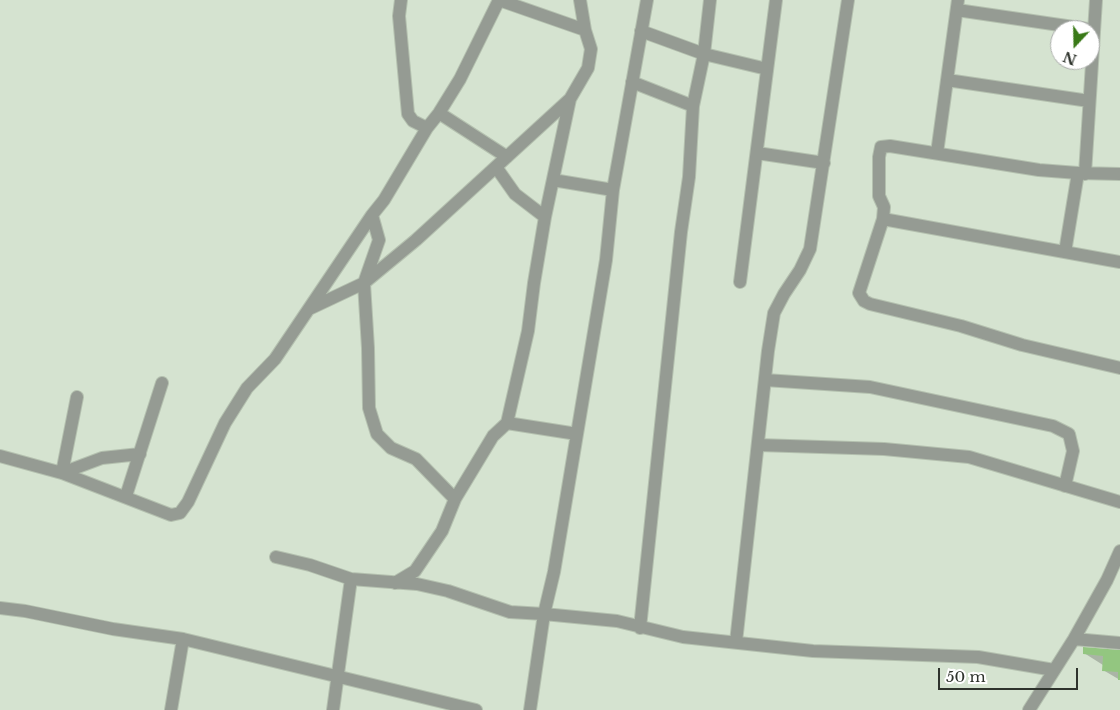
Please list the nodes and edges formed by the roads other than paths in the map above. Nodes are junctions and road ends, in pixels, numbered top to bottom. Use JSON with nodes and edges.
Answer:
{"nodes":[{"id":1,"x":401,"y":0,"type":"edge"},
{"id":2,"x":499,"y":0,"type":"edge"},
{"id":3,"x":580,"y":0,"type":"edge"},
{"id":4,"x":647,"y":0,"type":"edge"},
{"id":5,"x":710,"y":0,"type":"edge"},
{"id":6,"x":776,"y":0,"type":"edge"},
{"id":7,"x":848,"y":0,"type":"edge"},
{"id":8,"x":1096,"y":0,"type":"edge"},
{"id":9,"x":958,"y":5,"type":"edge"},
{"id":10,"x":1095,"y":20,"type":"edge"},
{"id":11,"x":1050,"y":22,"type":"edge"},
{"id":12,"x":585,"y":30,"type":"junction"},
{"id":13,"x":641,"y":31,"type":"junction"},
{"id":14,"x":704,"y":54,"type":"junction"},
{"id":15,"x":767,"y":69,"type":"junction"},
{"id":16,"x":1091,"y":70,"type":"edge"},
{"id":17,"x":947,"y":80,"type":"junction"},
{"id":18,"x":632,"y":82,"type":"junction"},
{"id":19,"x":570,"y":99,"type":"junction"},
{"id":20,"x":1089,"y":101,"type":"junction"},
{"id":21,"x":693,"y":106,"type":"junction"},
{"id":22,"x":439,"y":113,"type":"junction"},
{"id":23,"x":427,"y":128,"type":"junction"},
{"id":24,"x":757,"y":153,"type":"junction"},
{"id":25,"x":936,"y":154,"type":"junction"},
{"id":26,"x":506,"y":157,"type":"junction"},
{"id":27,"x":824,"y":163,"type":"junction"},
{"id":28,"x":496,"y":167,"type":"junction"},
{"id":29,"x":1081,"y":174,"type":"junction"},
{"id":30,"x":1120,"y":174,"type":"edge"},
{"id":31,"x":553,"y":180,"type":"junction"},
{"id":32,"x":613,"y":190,"type":"junction"},
{"id":33,"x":372,"y":215,"type":"junction"},
{"id":34,"x":546,"y":217,"type":"junction"},
{"id":35,"x":883,"y":219,"type":"junction"},
{"id":36,"x":1065,"y":252,"type":"junction"},
{"id":37,"x":1120,"y":262,"type":"edge"},
{"id":38,"x":740,"y":282,"type":"dead end"},
{"id":39,"x":364,"y":283,"type":"junction"},
{"id":40,"x":309,"y":309,"type":"junction"},
{"id":41,"x":1120,"y":368,"type":"edge"},
{"id":42,"x":765,"y":380,"type":"junction"},
{"id":43,"x":162,"y":383,"type":"dead end"},
{"id":44,"x":77,"y":397,"type":"dead end"},
{"id":45,"x":507,"y":423,"type":"junction"},
{"id":46,"x":577,"y":434,"type":"junction"},
{"id":47,"x":758,"y":445,"type":"junction"},
{"id":48,"x":140,"y":454,"type":"junction"},
{"id":49,"x":0,"y":456,"type":"edge"},
{"id":50,"x":62,"y":472,"type":"junction"},
{"id":51,"x":1065,"y":486,"type":"junction"},
{"id":52,"x":126,"y":496,"type":"junction"},
{"id":53,"x":455,"y":499,"type":"junction"},
{"id":54,"x":1120,"y":502,"type":"edge"},
{"id":55,"x":1120,"y":551,"type":"edge"},
{"id":56,"x":276,"y":557,"type":"dead end"},
{"id":57,"x":351,"y":579,"type":"junction"},
{"id":58,"x":395,"y":583,"type":"junction"},
{"id":59,"x":0,"y":608,"type":"edge"},
{"id":60,"x":544,"y":614,"type":"junction"},
{"id":61,"x":640,"y":628,"type":"junction"},
{"id":62,"x":183,"y":639,"type":"junction"},
{"id":63,"x":1074,"y":640,"type":"junction"},
{"id":64,"x":736,"y":642,"type":"junction"},
{"id":65,"x":1120,"y":643,"type":"edge"},
{"id":66,"x":1054,"y":670,"type":"junction"},
{"id":67,"x":338,"y":676,"type":"junction"},
{"id":68,"x":171,"y":710,"type":"edge"},
{"id":69,"x":333,"y":710,"type":"edge"},
{"id":70,"x":476,"y":710,"type":"edge"},
{"id":71,"x":530,"y":710,"type":"edge"},
{"id":72,"x":1029,"y":710,"type":"edge"}],
"edges":[{"from":1,"to":23,"type":"street"},
{"from":2,"to":12,"type":"street"},
{"from":2,"to":22,"type":"street"},
{"from":3,"to":12,"type":"street"},
{"from":4,"to":13,"type":"street"},
{"from":5,"to":14,"type":"street"},
{"from":6,"to":15,"type":"street"},
{"from":7,"to":27,"type":"street"},
{"from":8,"to":10,"type":"street"},
{"from":9,"to":11,"type":"street"},
{"from":9,"to":17,"type":"street"},
{"from":12,"to":19,"type":"street"},
{"from":13,"to":14,"type":"street"},
{"from":13,"to":18,"type":"street"},
{"from":14,"to":15,"type":"street"},
{"from":14,"to":21,"type":"street"},
{"from":15,"to":24,"type":"street"},
{"from":16,"to":20,"type":"street"},
{"from":17,"to":20,"type":"street"},
{"from":17,"to":25,"type":"street"},
{"from":18,"to":21,"type":"street"},
{"from":18,"to":32,"type":"street"},
{"from":19,"to":26,"type":"street"},
{"from":19,"to":31,"type":"street"},
{"from":20,"to":29,"type":"street"},
{"from":21,"to":61,"type":"street"},
{"from":22,"to":23,"type":"street"},
{"from":22,"to":26,"type":"street"},
{"from":23,"to":33,"type":"street"},
{"from":24,"to":27,"type":"street"},
{"from":24,"to":38,"type":"street"},
{"from":25,"to":29,"type":"street"},
{"from":25,"to":35,"type":"street"},
{"from":26,"to":28,"type":"street"},
{"from":27,"to":42,"type":"street"},
{"from":28,"to":34,"type":"street"},
{"from":28,"to":39,"type":"street"},
{"from":29,"to":30,"type":"street"},
{"from":29,"to":36,"type":"street"},
{"from":31,"to":32,"type":"street"},
{"from":31,"to":34,"type":"street"},
{"from":32,"to":46,"type":"street"},
{"from":33,"to":39,"type":"street"},
{"from":33,"to":40,"type":"street"},
{"from":34,"to":45,"type":"street"},
{"from":35,"to":36,"type":"street"},
{"from":35,"to":41,"type":"street"},
{"from":36,"to":37,"type":"street"},
{"from":39,"to":40,"type":"street"},
{"from":39,"to":53,"type":"street"},
{"from":40,"to":52,"type":"street"},
{"from":42,"to":47,"type":"street"},
{"from":42,"to":51,"type":"street"},
{"from":43,"to":48,"type":"street"},
{"from":44,"to":50,"type":"street"},
{"from":45,"to":46,"type":"street"},
{"from":45,"to":53,"type":"street"},
{"from":46,"to":60,"type":"street"},
{"from":47,"to":51,"type":"street"},
{"from":47,"to":64,"type":"street"},
{"from":48,"to":50,"type":"street"},
{"from":48,"to":52,"type":"street"},
{"from":49,"to":50,"type":"street"},
{"from":50,"to":52,"type":"street"},
{"from":51,"to":54,"type":"street"},
{"from":53,"to":58,"type":"street"},
{"from":55,"to":63,"type":"street"},
{"from":56,"to":57,"type":"street"},
{"from":57,"to":58,"type":"street"},
{"from":57,"to":67,"type":"street"},
{"from":58,"to":60,"type":"street"},
{"from":59,"to":62,"type":"street"},
{"from":60,"to":61,"type":"street"},
{"from":60,"to":71,"type":"street"},
{"from":61,"to":64,"type":"street"},
{"from":62,"to":67,"type":"street"},
{"from":62,"to":68,"type":"street"},
{"from":63,"to":65,"type":"street"},
{"from":63,"to":66,"type":"street"},
{"from":64,"to":66,"type":"street"},
{"from":66,"to":72,"type":"street"},
{"from":67,"to":69,"type":"street"},
{"from":67,"to":70,"type":"street"}]}
